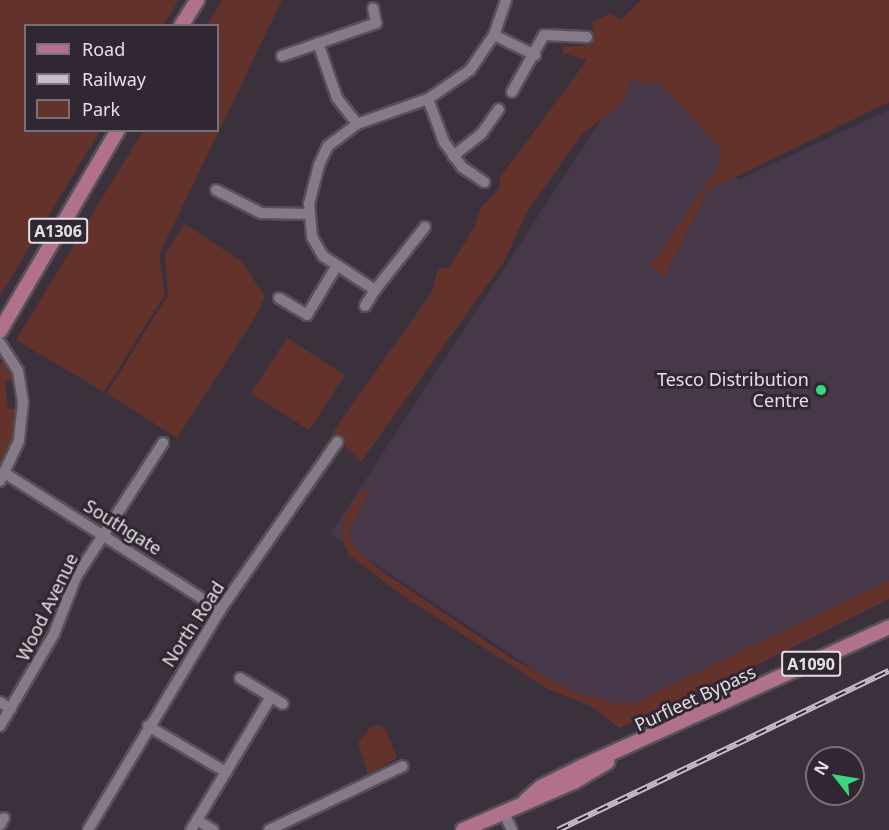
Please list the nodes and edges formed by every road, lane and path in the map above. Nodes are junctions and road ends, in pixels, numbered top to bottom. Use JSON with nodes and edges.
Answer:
{"nodes":[{"id":1,"x":197,"y":0,"type":"edge"},
{"id":2,"x":506,"y":0,"type":"edge"},
{"id":3,"x":373,"y":8,"type":"dead end"},
{"id":4,"x":182,"y":24,"type":"edge"},
{"id":5,"x":494,"y":35,"type":"junction"},
{"id":6,"x":587,"y":37,"type":"dead end"},
{"id":7,"x":318,"y":43,"type":"junction"},
{"id":8,"x":535,"y":55,"type":"junction"},
{"id":9,"x":282,"y":56,"type":"dead end"},
{"id":10,"x":512,"y":92,"type":"dead end"},
{"id":11,"x":428,"y":99,"type":"junction"},
{"id":12,"x":499,"y":109,"type":"dead end"},
{"id":13,"x":357,"y":124,"type":"junction"},
{"id":14,"x":117,"y":132,"type":"edge"},
{"id":15,"x":453,"y":156,"type":"junction"},
{"id":16,"x":484,"y":182,"type":"dead end"},
{"id":17,"x":216,"y":190,"type":"dead end"},
{"id":18,"x":308,"y":214,"type":"junction"},
{"id":19,"x":425,"y":227,"type":"dead end"},
{"id":20,"x":336,"y":267,"type":"junction"},
{"id":21,"x":375,"y":290,"type":"junction"},
{"id":22,"x":279,"y":298,"type":"dead end"},
{"id":23,"x":365,"y":306,"type":"dead end"},
{"id":24,"x":0,"y":331,"type":"edge"},
{"id":25,"x":0,"y":343,"type":"edge"},
{"id":26,"x":337,"y":442,"type":"dead end"},
{"id":27,"x":163,"y":443,"type":"dead end"},
{"id":28,"x":3,"y":478,"type":"edge"},
{"id":29,"x":104,"y":534,"type":"junction"},
{"id":30,"x":220,"y":610,"type":"junction"},
{"id":31,"x":889,"y":627,"type":"edge"},
{"id":32,"x":240,"y":678,"type":"dead end"},
{"id":33,"x":272,"y":697,"type":"junction"},
{"id":34,"x":0,"y":702,"type":"edge"},
{"id":35,"x":283,"y":704,"type":"dead end"},
{"id":36,"x":11,"y":709,"type":"junction"},
{"id":37,"x":0,"y":726,"type":"edge"},
{"id":38,"x":148,"y":726,"type":"junction"},
{"id":39,"x":403,"y":766,"type":"dead end"},
{"id":40,"x":226,"y":772,"type":"junction"},
{"id":41,"x":503,"y":811,"type":"junction"},
{"id":42,"x":194,"y":825,"type":"edge"},
{"id":43,"x":274,"y":829,"type":"edge"},
{"id":44,"x":88,"y":830,"type":"edge"},
{"id":45,"x":213,"y":830,"type":"edge"},
{"id":46,"x":463,"y":830,"type":"edge"},
{"id":47,"x":512,"y":830,"type":"edge"}],
"edges":[{"from":1,"to":4,"type":"main road"},
{"from":2,"to":5,"type":"street"},
{"from":3,"to":7,"type":"street"},
{"from":5,"to":8,"type":"street"},
{"from":5,"to":11,"type":"street"},
{"from":6,"to":8,"type":"street"},
{"from":7,"to":9,"type":"street"},
{"from":7,"to":13,"type":"street"},
{"from":8,"to":10,"type":"street"},
{"from":11,"to":13,"type":"street"},
{"from":11,"to":15,"type":"street"},
{"from":12,"to":15,"type":"street"},
{"from":13,"to":18,"type":"street"},
{"from":14,"to":24,"type":"main road","number":"A1306"},
{"from":15,"to":16,"type":"street"},
{"from":17,"to":18,"type":"street"},
{"from":18,"to":20,"type":"street"},
{"from":19,"to":21,"type":"street"},
{"from":20,"to":21,"type":"street"},
{"from":20,"to":22,"type":"street"},
{"from":21,"to":23,"type":"street"},
{"from":25,"to":28,"type":"street"},
{"from":26,"to":30,"type":"street","name":"North Road"},
{"from":27,"to":29,"type":"street","name":"Wood Avenue"},
{"from":28,"to":29,"type":"street","name":"Southgate"},
{"from":29,"to":30,"type":"street","name":"Southgate"},
{"from":29,"to":36,"type":"street","name":"Wood Avenue"},
{"from":30,"to":38,"type":"street","name":"North Road"},
{"from":31,"to":41,"type":"main road","name":"Purfleet Bypass","number":"A1090"},
{"from":32,"to":33,"type":"street"},
{"from":33,"to":35,"type":"street"},
{"from":33,"to":40,"type":"street"},
{"from":34,"to":36,"type":"street"},
{"from":36,"to":37,"type":"street","name":"Wood Avenue"},
{"from":38,"to":40,"type":"street"},
{"from":38,"to":44,"type":"street","name":"North Road"},
{"from":39,"to":43,"type":"street"},
{"from":40,"to":42,"type":"street"},
{"from":41,"to":46,"type":"main road","name":"Purfleet Bypass","number":"A1090"},
{"from":41,"to":47,"type":"street"},
{"from":42,"to":45,"type":"street"}]}
